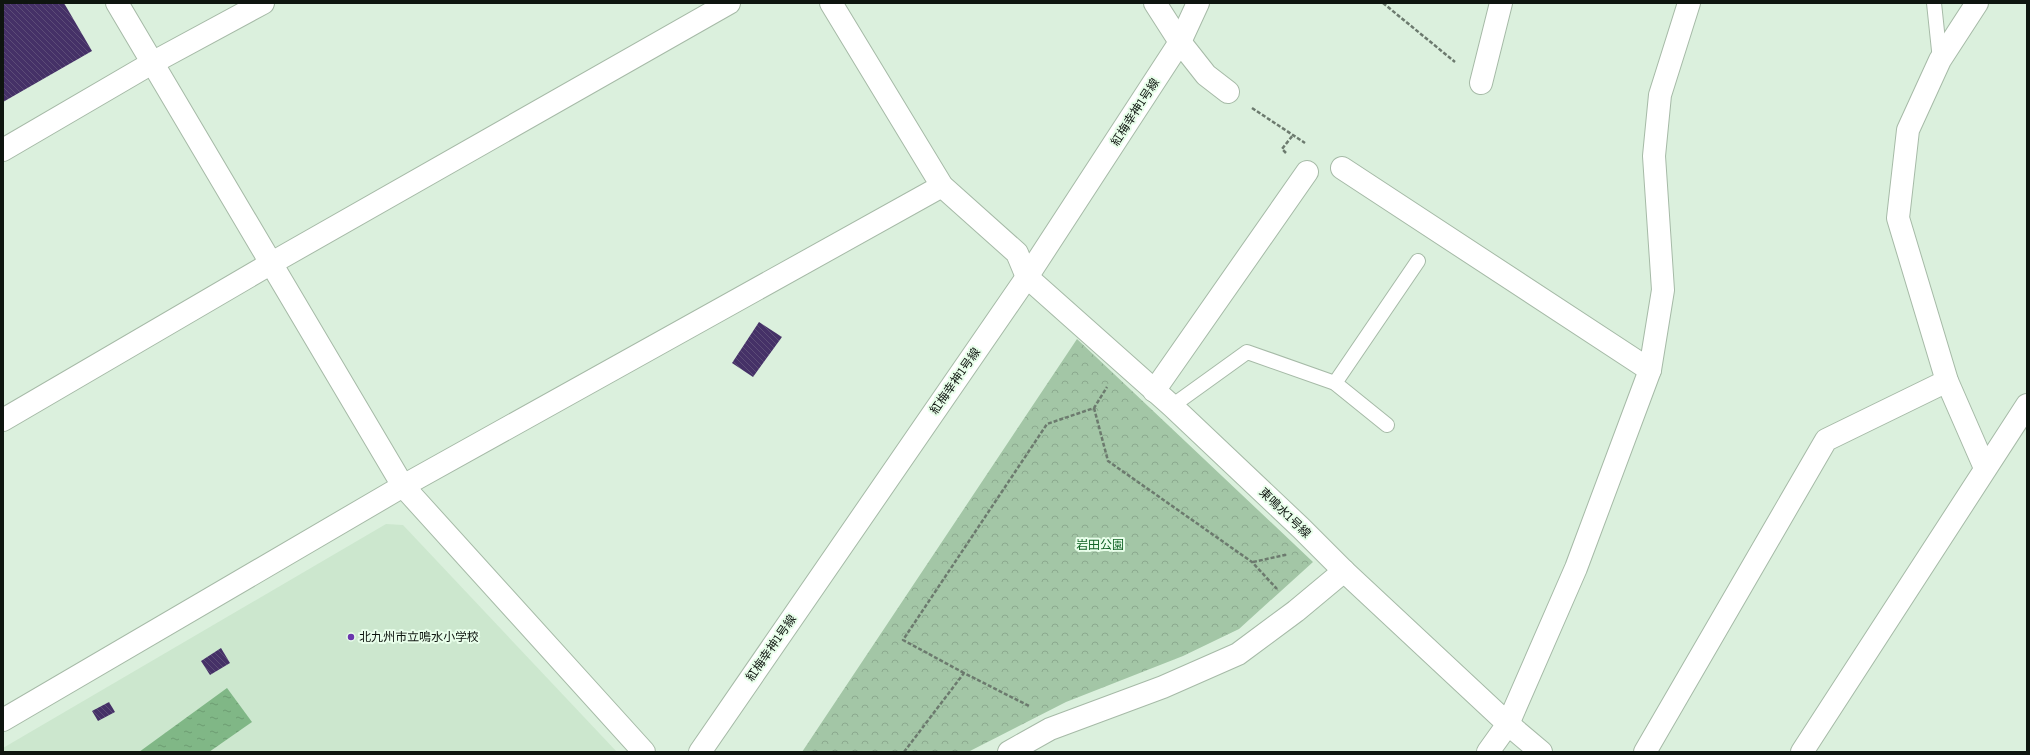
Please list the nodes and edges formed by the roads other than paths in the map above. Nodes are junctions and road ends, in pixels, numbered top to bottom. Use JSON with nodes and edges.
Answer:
{"nodes":[{"id":1,"x":117,"y":3,"type":"edge"},
{"id":2,"x":263,"y":3,"type":"edge"},
{"id":3,"x":729,"y":3,"type":"edge"},
{"id":4,"x":831,"y":3,"type":"edge"},
{"id":5,"x":1155,"y":3,"type":"edge"},
{"id":6,"x":1198,"y":3,"type":"edge"},
{"id":7,"x":1502,"y":3,"type":"edge"},
{"id":8,"x":1689,"y":3,"type":"edge"},
{"id":9,"x":1934,"y":3,"type":"edge"},
{"id":10,"x":1977,"y":3,"type":"edge"},
{"id":11,"x":1180,"y":42,"type":"junction"},
{"id":12,"x":1940,"y":60,"type":"junction"},
{"id":13,"x":152,"y":63,"type":"junction"},
{"id":14,"x":1481,"y":83,"type":"road end"},
{"id":15,"x":1228,"y":92,"type":"road end"},
{"id":16,"x":3,"y":150,"type":"edge"},
{"id":17,"x":1342,"y":168,"type":"road end"},
{"id":18,"x":1307,"y":172,"type":"dead end"},
{"id":19,"x":942,"y":186,"type":"junction"},
{"id":20,"x":1418,"y":261,"type":"dead end"},
{"id":21,"x":270,"y":264,"type":"junction"},
{"id":22,"x":1027,"y":277,"type":"junction"},
{"id":23,"x":1650,"y":370,"type":"junction"},
{"id":24,"x":1948,"y":381,"type":"junction"},
{"id":25,"x":1335,"y":383,"type":"junction"},
{"id":26,"x":1154,"y":391,"type":"junction"},
{"id":27,"x":2027,"y":405,"type":"edge"},
{"id":28,"x":1172,"y":406,"type":"junction"},
{"id":29,"x":3,"y":420,"type":"edge"},
{"id":30,"x":1387,"y":426,"type":"dead end"},
{"id":31,"x":1985,"y":468,"type":"junction"},
{"id":32,"x":403,"y":486,"type":"junction"},
{"id":33,"x":1344,"y":571,"type":"junction"},
{"id":34,"x":3,"y":720,"type":"edge"},
{"id":35,"x":1508,"y":724,"type":"junction"},
{"id":36,"x":644,"y":752,"type":"edge"},
{"id":37,"x":700,"y":752,"type":"edge"},
{"id":38,"x":1009,"y":752,"type":"edge"},
{"id":39,"x":1488,"y":752,"type":"edge"},
{"id":40,"x":1541,"y":752,"type":"edge"},
{"id":41,"x":1644,"y":752,"type":"edge"},
{"id":42,"x":1802,"y":752,"type":"edge"}],
"edges":[{"from":1,"to":13,"type":"street"},
{"from":2,"to":13,"type":"street"},
{"from":3,"to":21,"type":"street"},
{"from":4,"to":19,"type":"street"},
{"from":5,"to":11,"type":"street"},
{"from":6,"to":11,"type":"street","name":"紅梅幸神1号線"},
{"from":7,"to":14,"type":"street"},
{"from":8,"to":23,"type":"street"},
{"from":9,"to":12,"type":"lane"},
{"from":10,"to":12,"type":"street"},
{"from":11,"to":15,"type":"street"},
{"from":11,"to":22,"type":"street","name":"紅梅幸神1号線"},
{"from":12,"to":24,"type":"street"},
{"from":13,"to":16,"type":"street"},
{"from":13,"to":21,"type":"street"},
{"from":17,"to":23,"type":"street"},
{"from":18,"to":26,"type":"street"},
{"from":19,"to":22,"type":"street"},
{"from":19,"to":32,"type":"street"},
{"from":20,"to":25,"type":"lane"},
{"from":21,"to":29,"type":"street"},
{"from":21,"to":32,"type":"street"},
{"from":22,"to":26,"type":"street","name":"東鳴水1号線"},
{"from":22,"to":37,"type":"street","name":"紅梅幸神1号線"},
{"from":23,"to":35,"type":"street"},
{"from":24,"to":31,"type":"street"},
{"from":24,"to":41,"type":"street"},
{"from":25,"to":28,"type":"lane"},
{"from":25,"to":30,"type":"lane"},
{"from":26,"to":28,"type":"street","name":"東鳴水1号線"},
{"from":27,"to":31,"type":"street"},
{"from":28,"to":33,"type":"street","name":"東鳴水1号線"},
{"from":31,"to":42,"type":"street"},
{"from":32,"to":34,"type":"street"},
{"from":32,"to":36,"type":"street"},
{"from":33,"to":35,"type":"street","name":"東鳴水1号線"},
{"from":33,"to":38,"type":"street"},
{"from":35,"to":39,"type":"street"},
{"from":35,"to":40,"type":"street","name":"東鳴水1号線"}]}
